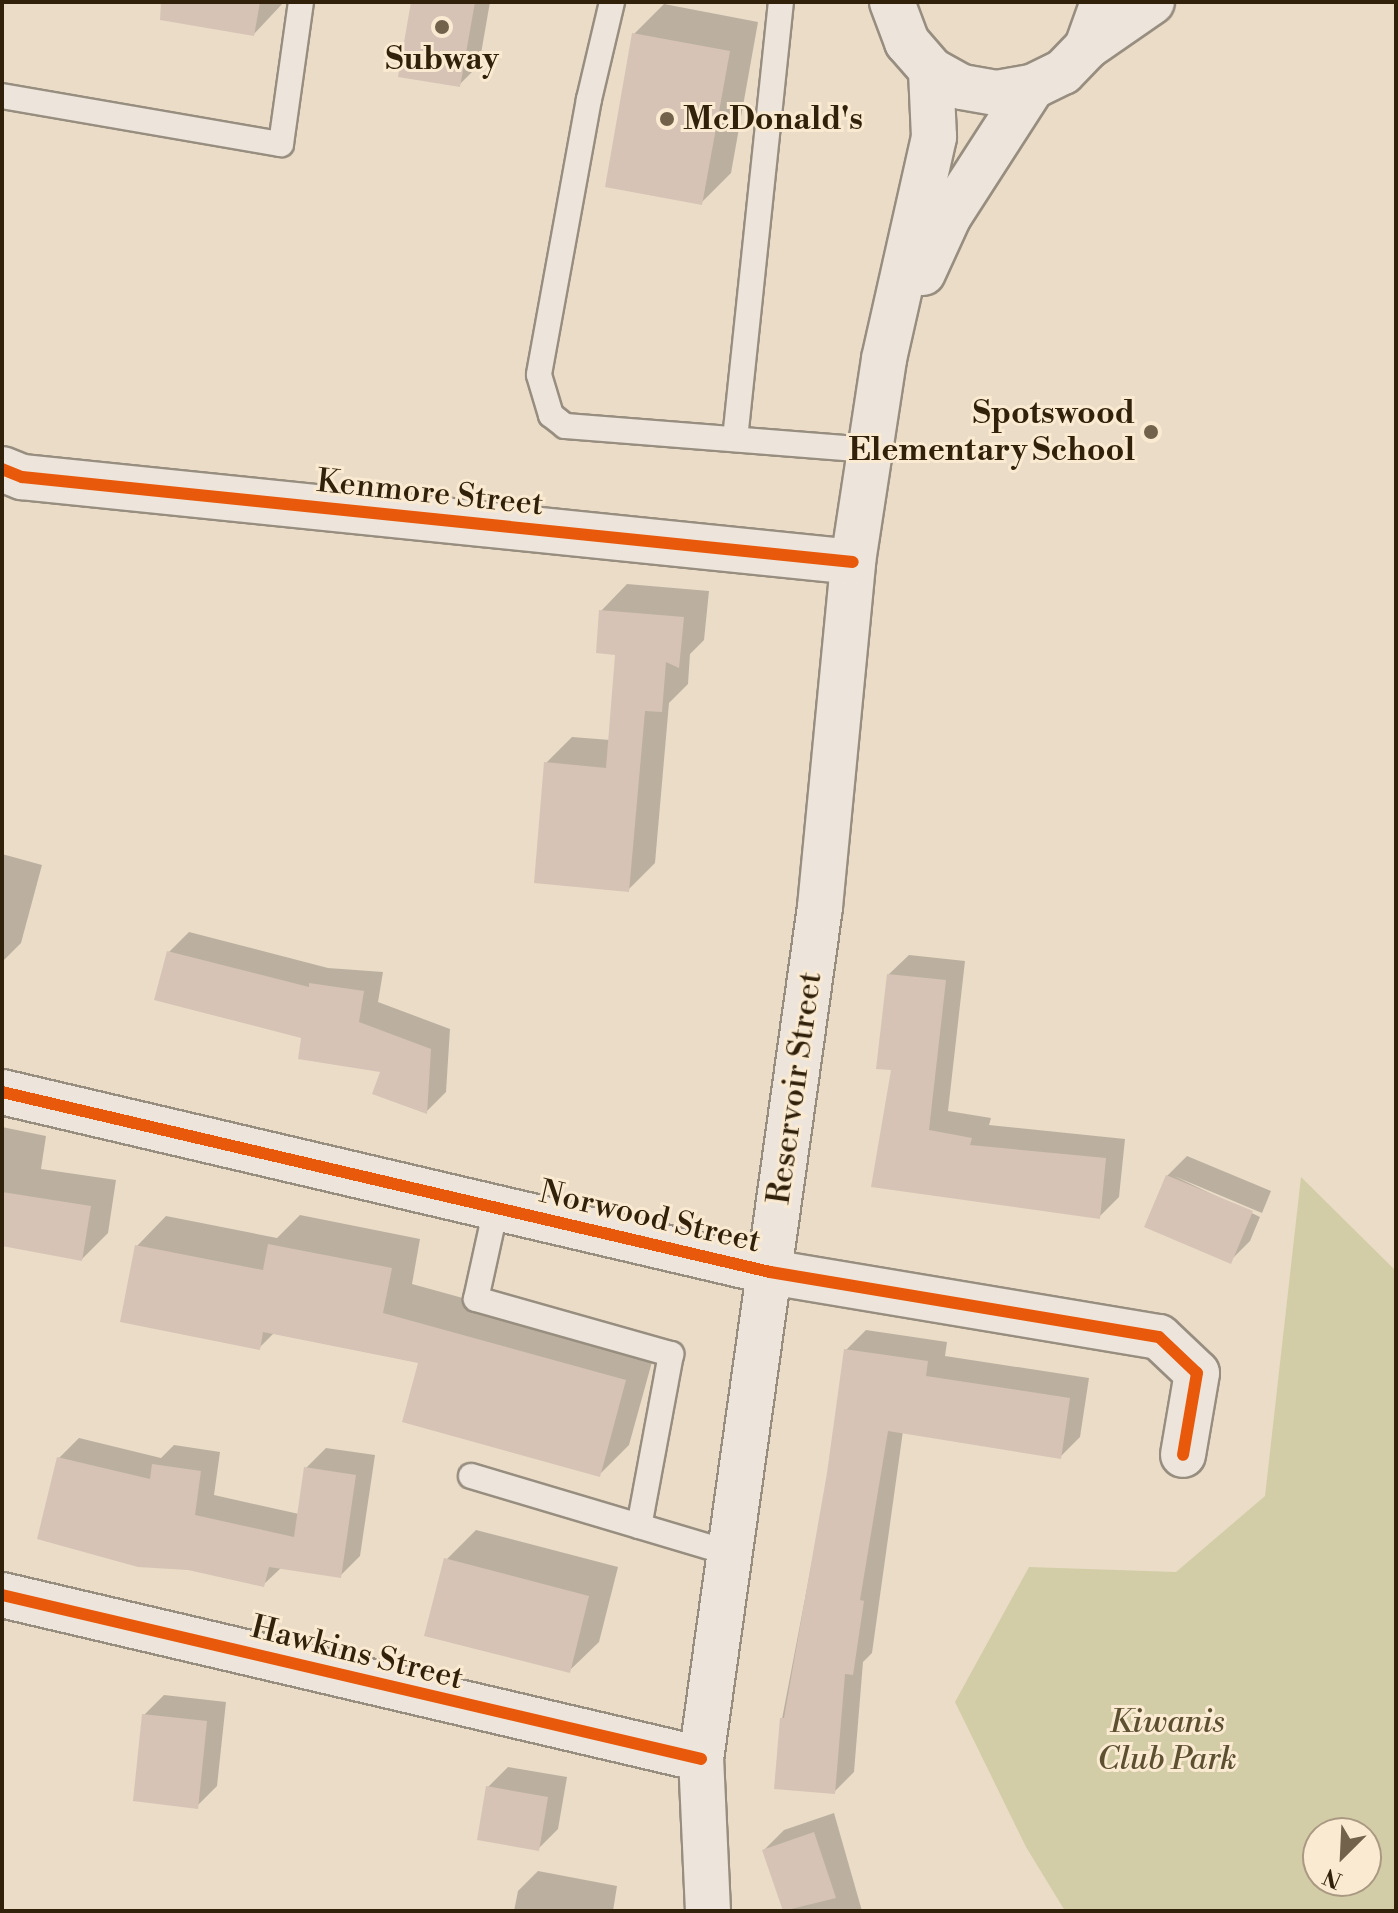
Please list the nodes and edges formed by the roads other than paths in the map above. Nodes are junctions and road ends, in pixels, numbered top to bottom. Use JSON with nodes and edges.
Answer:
{"nodes":[{"id":1,"x":301,"y":2,"type":"edge"},
{"id":2,"x":612,"y":2,"type":"edge"},
{"id":3,"x":781,"y":2,"type":"edge"},
{"id":4,"x":892,"y":2,"type":"edge"},
{"id":5,"x":1103,"y":2,"type":"edge"},
{"id":6,"x":1152,"y":2,"type":"edge"},
{"id":7,"x":1087,"y":47,"type":"junction"},
{"id":8,"x":931,"y":70,"type":"junction"},
{"id":9,"x":1032,"y":87,"type":"junction"},
{"id":10,"x":2,"y":96,"type":"edge"},
{"id":11,"x":884,"y":359,"type":"junction"},
{"id":12,"x":735,"y":439,"type":"junction"},
{"id":13,"x":870,"y":450,"type":"junction"},
{"id":14,"x":2,"y":469,"type":"edge"},
{"id":15,"x":853,"y":562,"type":"junction"},
{"id":16,"x":2,"y":1092,"type":"edge"},
{"id":17,"x":496,"y":1208,"type":"junction"},
{"id":18,"x":770,"y":1272,"type":"junction"},
{"id":19,"x":1183,"y":1455,"type":"dead end"},
{"id":20,"x":471,"y":1476,"type":"dead end"},
{"id":21,"x":639,"y":1526,"type":"junction"},
{"id":22,"x":730,"y":1553,"type":"junction"},
{"id":23,"x":2,"y":1595,"type":"edge"},
{"id":24,"x":701,"y":1759,"type":"junction"},
{"id":25,"x":708,"y":1911,"type":"edge"}],
"edges":[{"from":1,"to":10,"type":"lane"},
{"from":2,"to":12,"type":"lane"},
{"from":3,"to":12,"type":"lane"},
{"from":4,"to":8,"type":"street"},
{"from":5,"to":7,"type":"street"},
{"from":6,"to":7,"type":"street"},
{"from":7,"to":9,"type":"street"},
{"from":8,"to":9,"type":"street"},
{"from":8,"to":11,"type":"street","name":"Reservoir Street"},
{"from":9,"to":11,"type":"street","name":"Reservoir Street"},
{"from":11,"to":13,"type":"street","name":"Reservoir Street"},
{"from":12,"to":13,"type":"lane"},
{"from":13,"to":15,"type":"street","name":"Reservoir Street"},
{"from":14,"to":15,"type":"street","name":"Kenmore Street"},
{"from":15,"to":18,"type":"street","name":"Reservoir Street"},
{"from":16,"to":17,"type":"street","name":"Norwood Street"},
{"from":17,"to":18,"type":"street","name":"Norwood Street"},
{"from":17,"to":21,"type":"lane"},
{"from":18,"to":19,"type":"street","name":"Norwood Street"},
{"from":18,"to":22,"type":"street","name":"Reservoir Street"},
{"from":20,"to":21,"type":"lane"},
{"from":21,"to":22,"type":"lane"},
{"from":22,"to":24,"type":"street","name":"Reservoir Street"},
{"from":23,"to":24,"type":"street","name":"Hawkins Street"},
{"from":24,"to":25,"type":"street","name":"Reservoir Street"}]}
